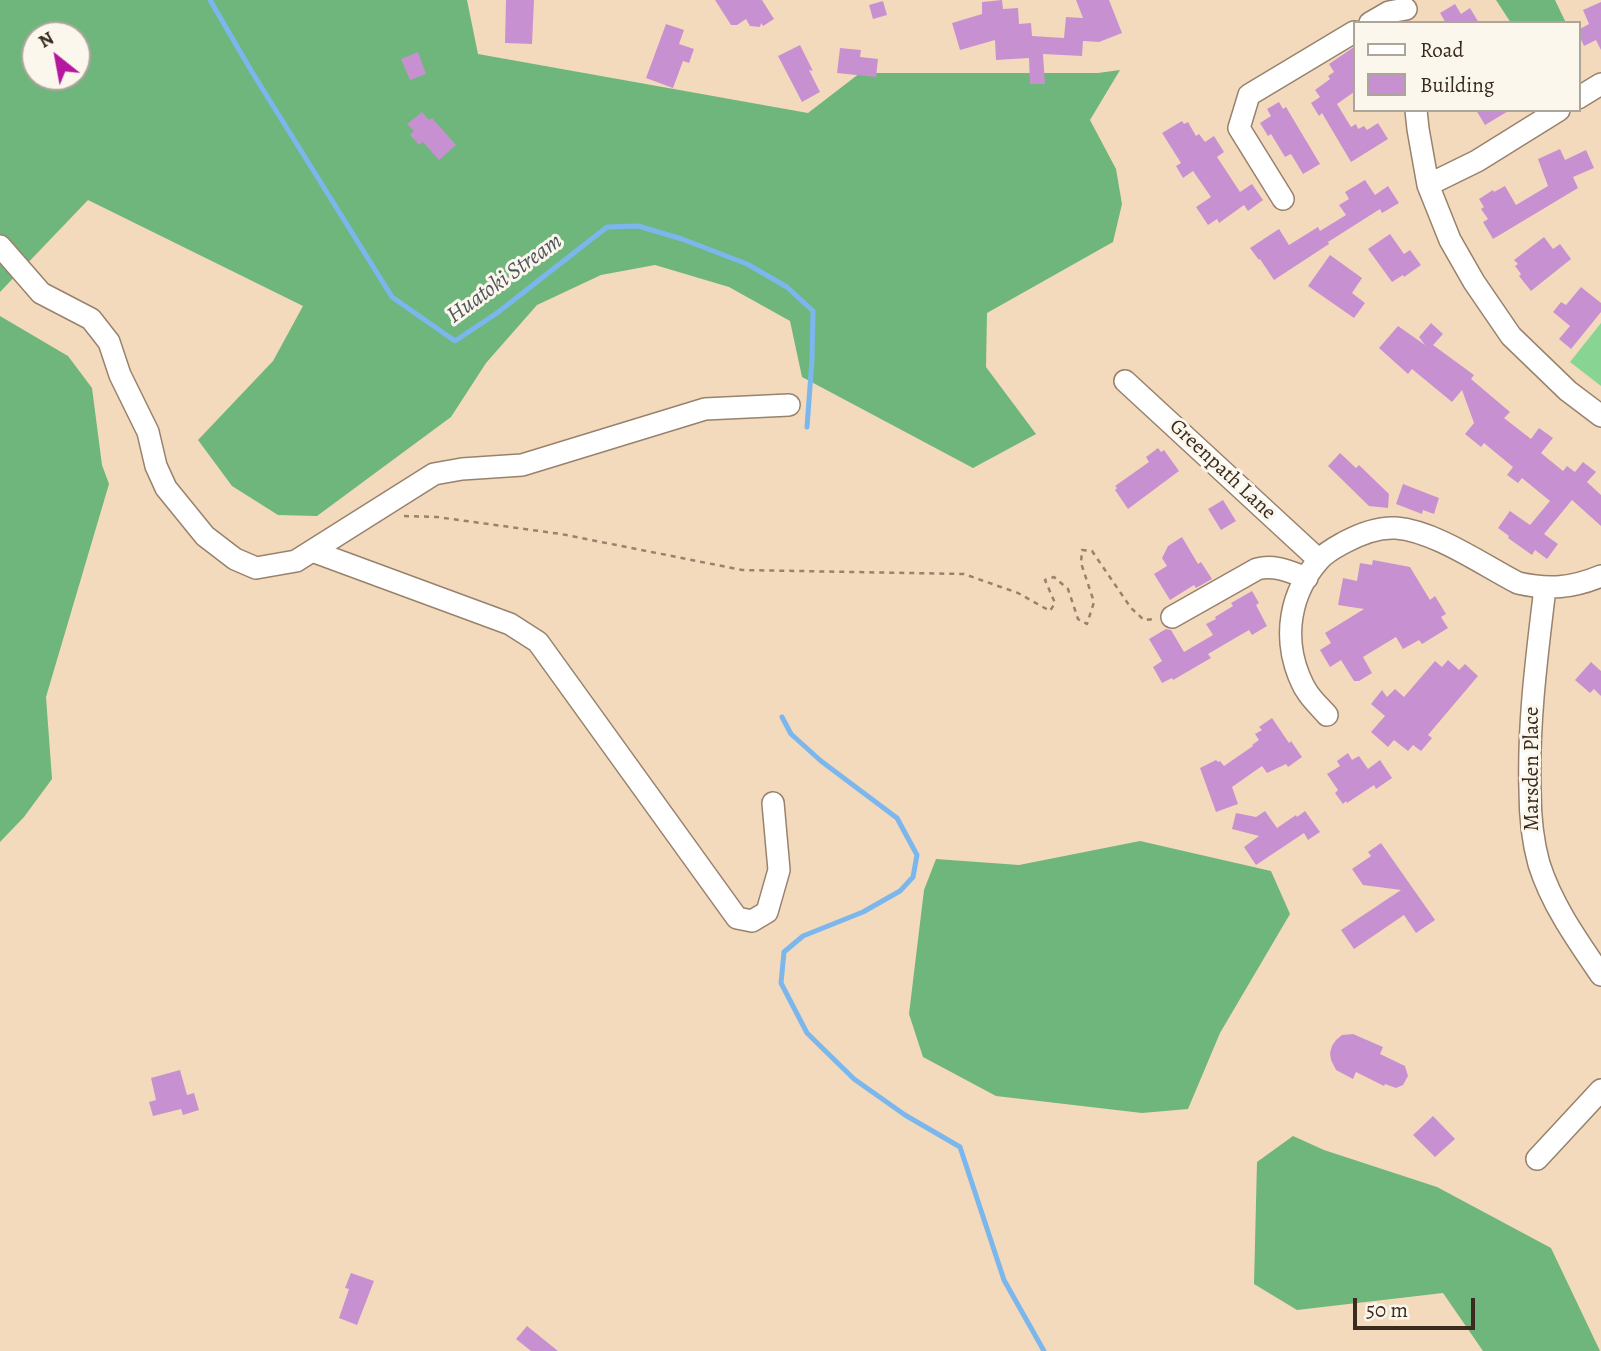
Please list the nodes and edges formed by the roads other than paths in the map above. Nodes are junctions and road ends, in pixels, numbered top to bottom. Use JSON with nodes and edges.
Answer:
{"nodes":[{"id":1,"x":1406,"y":11,"type":"edge"},
{"id":2,"x":1373,"y":21,"type":"edge"},
{"id":3,"x":1352,"y":33,"type":"edge"},
{"id":4,"x":1601,"y":85,"type":"edge"},
{"id":5,"x":1580,"y":98,"type":"edge"},
{"id":6,"x":1416,"y":112,"type":"edge"},
{"id":7,"x":1556,"y":112,"type":"edge"},
{"id":8,"x":1428,"y":186,"type":"junction"},
{"id":9,"x":1283,"y":199,"type":"dead end"},
{"id":10,"x":0,"y":246,"type":"edge"},
{"id":11,"x":1125,"y":381,"type":"dead end"},
{"id":12,"x":789,"y":405,"type":"dead end"},
{"id":13,"x":1601,"y":416,"type":"edge"},
{"id":14,"x":312,"y":551,"type":"junction"},
{"id":15,"x":1319,"y":560,"type":"junction"},
{"id":16,"x":1601,"y":576,"type":"edge"},
{"id":17,"x":1307,"y":578,"type":"junction"},
{"id":18,"x":1545,"y":588,"type":"junction"},
{"id":19,"x":1172,"y":617,"type":"road end"},
{"id":20,"x":1326,"y":715,"type":"dead end"},
{"id":21,"x":773,"y":803,"type":"dead end"},
{"id":22,"x":1601,"y":975,"type":"edge"},
{"id":23,"x":1601,"y":1090,"type":"edge"},
{"id":24,"x":1537,"y":1159,"type":"dead end"}],
"edges":[{"from":1,"to":2,"type":"street"},
{"from":3,"to":9,"type":"street"},
{"from":4,"to":5,"type":"street"},
{"from":6,"to":8,"type":"street"},
{"from":7,"to":8,"type":"street"},
{"from":8,"to":13,"type":"street"},
{"from":10,"to":14,"type":"street"},
{"from":11,"to":15,"type":"street","name":"Greenpath Lane"},
{"from":12,"to":14,"type":"street"},
{"from":14,"to":21,"type":"street"},
{"from":15,"to":17,"type":"street"},
{"from":15,"to":18,"type":"street"},
{"from":16,"to":18,"type":"street"},
{"from":17,"to":19,"type":"street"},
{"from":17,"to":20,"type":"street"},
{"from":18,"to":22,"type":"street","name":"Marsden Place"},
{"from":23,"to":24,"type":"street"}]}
